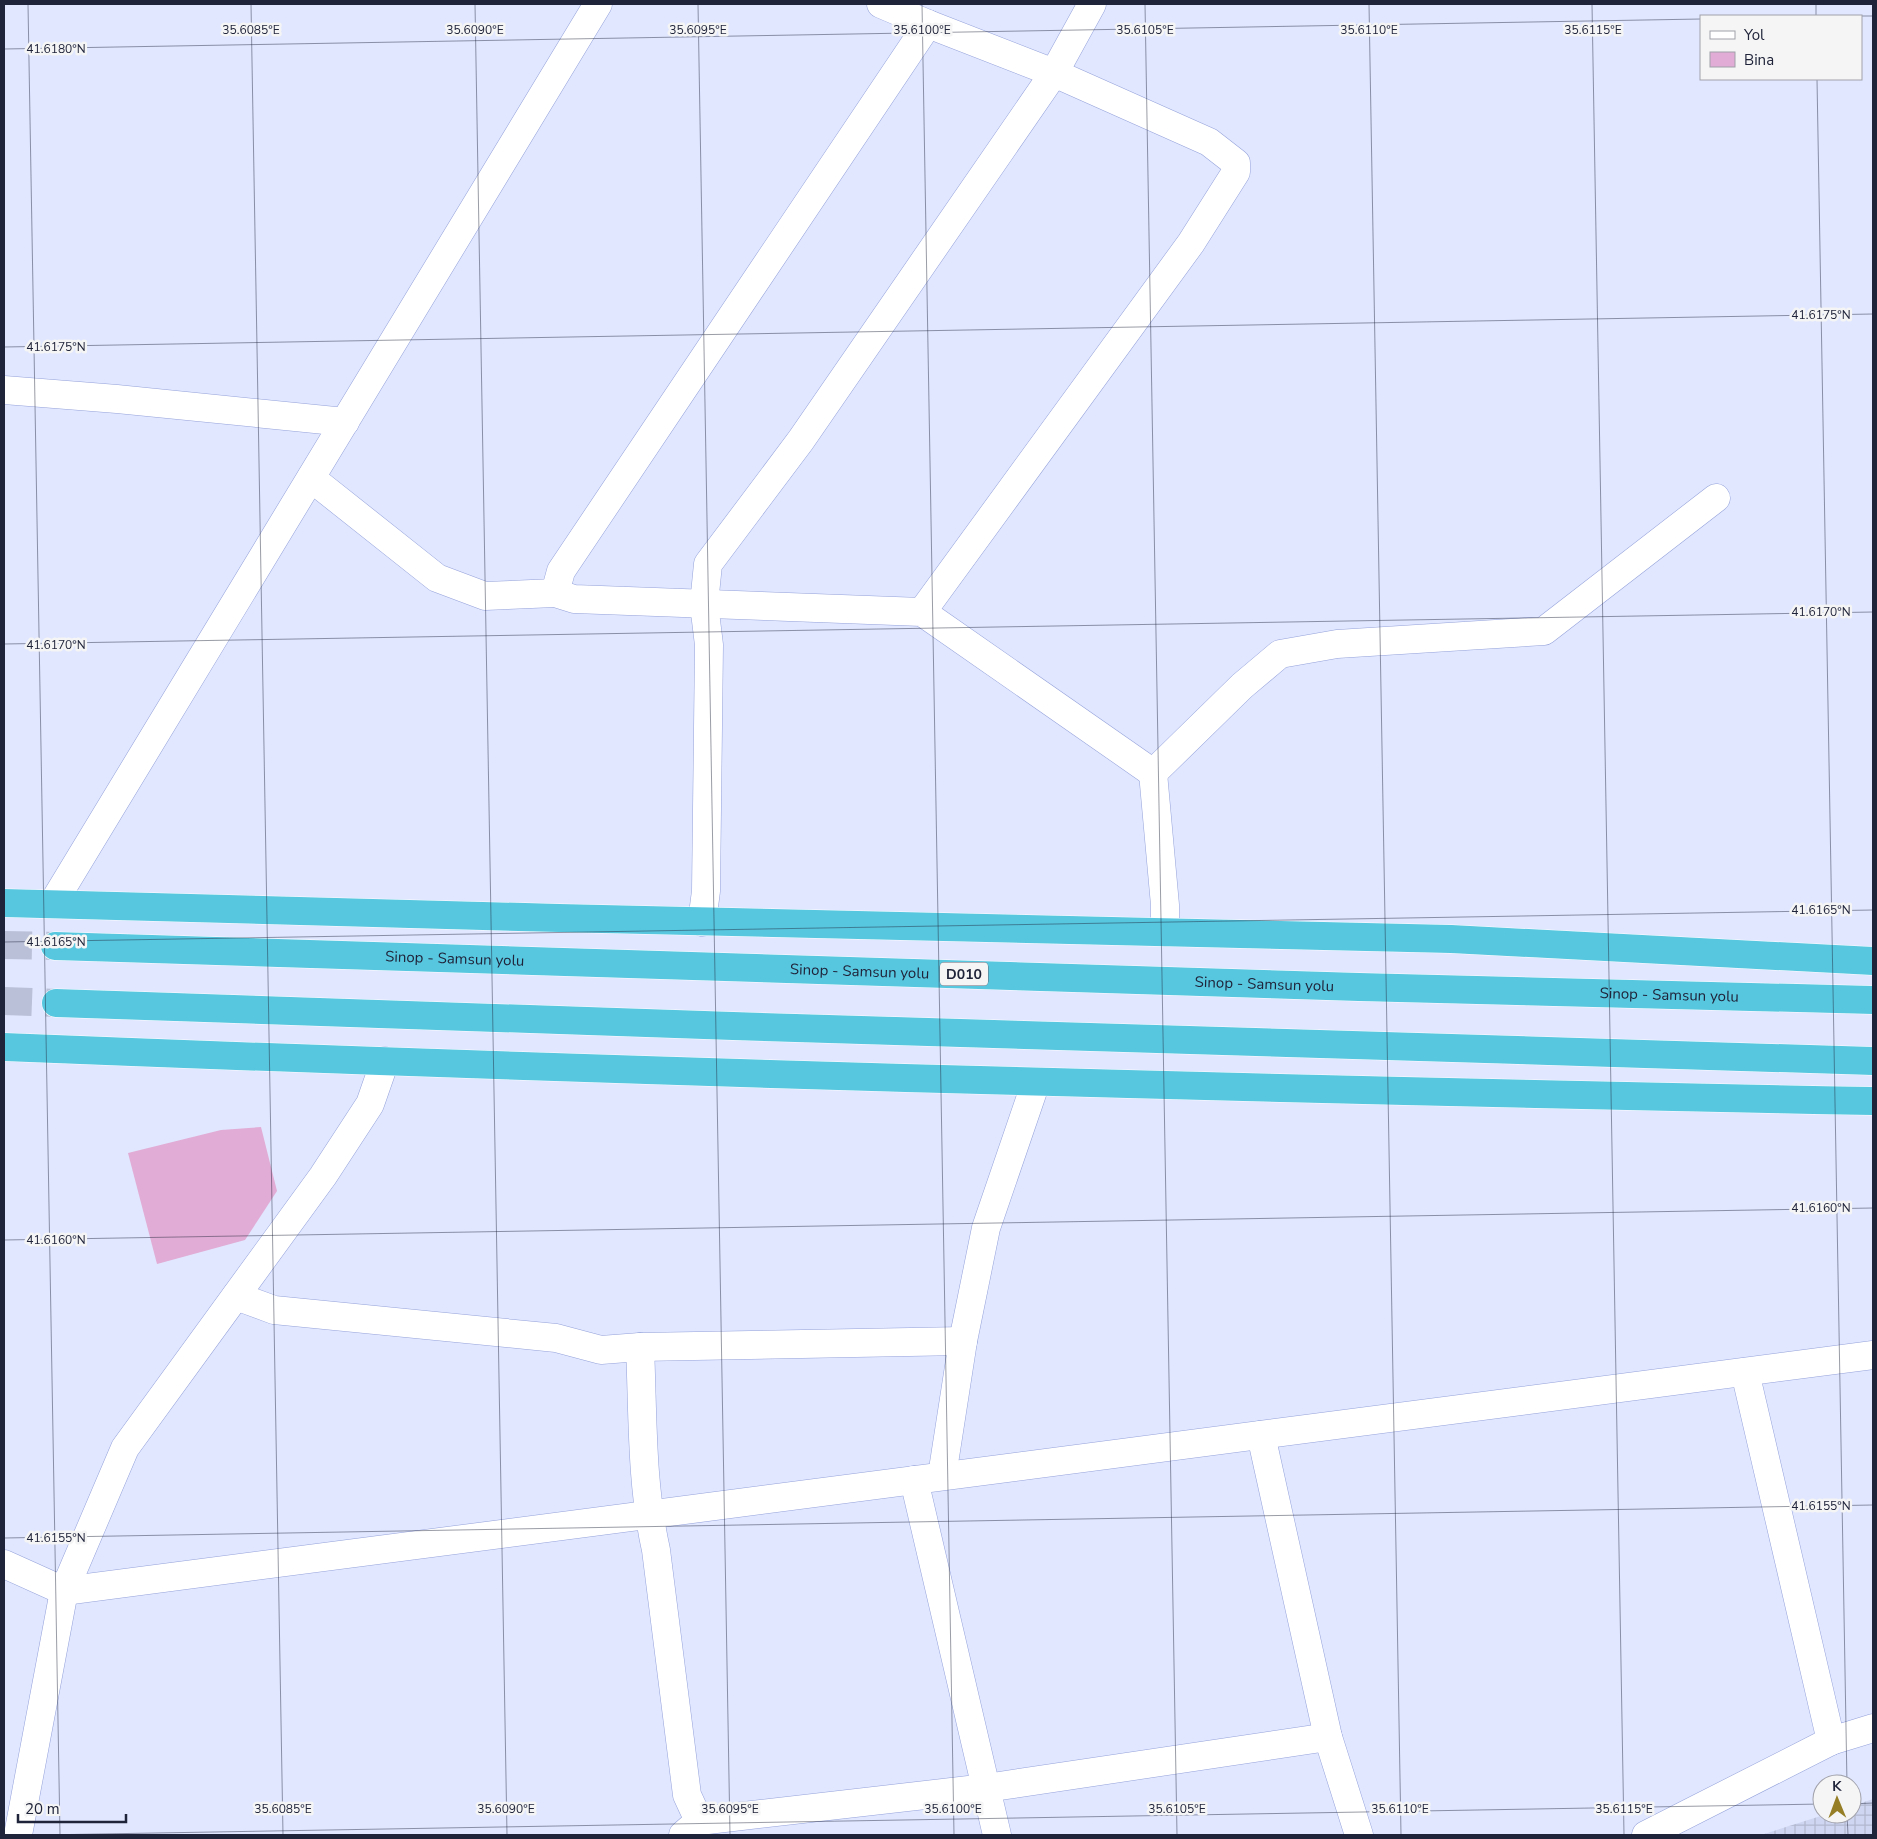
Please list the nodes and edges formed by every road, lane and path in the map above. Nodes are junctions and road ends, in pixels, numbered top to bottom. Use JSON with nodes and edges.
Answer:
{"nodes":[{"id":1,"x":598,"y":4,"type":"edge"},
{"id":2,"x":881,"y":4,"type":"edge"},
{"id":3,"x":1092,"y":4,"type":"edge"},
{"id":4,"x":928,"y":24,"type":"junction"},
{"id":5,"x":1054,"y":73,"type":"junction"},
{"id":6,"x":4,"y":390,"type":"edge"},
{"id":7,"x":345,"y":422,"type":"junction"},
{"id":8,"x":311,"y":478,"type":"junction"},
{"id":9,"x":1716,"y":498,"type":"dead end"},
{"id":10,"x":555,"y":593,"type":"junction"},
{"id":11,"x":704,"y":604,"type":"junction"},
{"id":12,"x":922,"y":612,"type":"junction"},
{"id":13,"x":1153,"y":773,"type":"junction"},
{"id":14,"x":6,"y":903,"type":"edge"},
{"id":15,"x":53,"y":903,"type":"junction"},
{"id":16,"x":702,"y":922,"type":"junction"},
{"id":17,"x":1165,"y":932,"type":"junction"},
{"id":18,"x":55,"y":946,"type":"tunnel mouth"},
{"id":19,"x":1873,"y":961,"type":"edge"},
{"id":20,"x":1873,"y":1000,"type":"edge"},
{"id":21,"x":56,"y":1003,"type":"tunnel mouth"},
{"id":22,"x":4,"y":1047,"type":"edge"},
{"id":23,"x":384,"y":1061,"type":"junction"},
{"id":24,"x":1873,"y":1061,"type":"edge"},
{"id":25,"x":1036,"y":1082,"type":"junction"},
{"id":26,"x":1873,"y":1101,"type":"edge"},
{"id":27,"x":236,"y":1296,"type":"junction"},
{"id":28,"x":963,"y":1341,"type":"junction"},
{"id":29,"x":640,"y":1347,"type":"junction"},
{"id":30,"x":1873,"y":1355,"type":"edge"},
{"id":31,"x":1745,"y":1372,"type":"junction"},
{"id":32,"x":1260,"y":1435,"type":"junction"},
{"id":33,"x":942,"y":1476,"type":"junction"},
{"id":34,"x":914,"y":1480,"type":"junction"},
{"id":35,"x":648,"y":1515,"type":"junction"},
{"id":36,"x":4,"y":1564,"type":"edge"},
{"id":37,"x":64,"y":1591,"type":"junction"},
{"id":38,"x":1873,"y":1728,"type":"edge"},
{"id":39,"x":1328,"y":1736,"type":"junction"},
{"id":40,"x":1831,"y":1741,"type":"junction"},
{"id":41,"x":986,"y":1788,"type":"junction"},
{"id":42,"x":691,"y":1828,"type":"edge"},
{"id":43,"x":18,"y":1835,"type":"edge"},
{"id":44,"x":997,"y":1835,"type":"edge"},
{"id":45,"x":1359,"y":1835,"type":"edge"},
{"id":46,"x":1646,"y":1835,"type":"edge"}],
"edges":[{"from":1,"to":7,"type":"street"},
{"from":2,"to":4,"type":"street"},
{"from":3,"to":5,"type":"street"},
{"from":4,"to":5,"type":"street"},
{"from":4,"to":10,"type":"street"},
{"from":5,"to":11,"type":"street"},
{"from":5,"to":12,"type":"street"},
{"from":6,"to":7,"type":"street"},
{"from":7,"to":8,"type":"street"},
{"from":8,"to":10,"type":"street"},
{"from":8,"to":15,"type":"street"},
{"from":9,"to":13,"type":"street"},
{"from":10,"to":11,"type":"street"},
{"from":11,"to":12,"type":"street"},
{"from":11,"to":16,"type":"street"},
{"from":12,"to":13,"type":"street"},
{"from":13,"to":17,"type":"street"},
{"from":14,"to":15,"type":"highway"},
{"from":15,"to":16,"type":"highway"},
{"from":16,"to":17,"type":"highway"},
{"from":17,"to":19,"type":"highway"},
{"from":18,"to":20,"type":"highway","name":"Sinop - Samsun yolu","number":"D010"},
{"from":21,"to":24,"type":"highway"},
{"from":22,"to":23,"type":"highway"},
{"from":23,"to":25,"type":"highway"},
{"from":23,"to":27,"type":"street"},
{"from":25,"to":26,"type":"highway"},
{"from":25,"to":28,"type":"street"},
{"from":27,"to":29,"type":"street"},
{"from":27,"to":37,"type":"street"},
{"from":28,"to":29,"type":"street"},
{"from":28,"to":33,"type":"street"},
{"from":29,"to":35,"type":"street"},
{"from":30,"to":31,"type":"street"},
{"from":31,"to":32,"type":"street"},
{"from":31,"to":40,"type":"street"},
{"from":32,"to":33,"type":"street"},
{"from":32,"to":39,"type":"street"},
{"from":33,"to":34,"type":"street"},
{"from":34,"to":35,"type":"street"},
{"from":34,"to":41,"type":"street"},
{"from":35,"to":37,"type":"street"},
{"from":35,"to":42,"type":"street"},
{"from":36,"to":37,"type":"street"},
{"from":37,"to":43,"type":"street"},
{"from":38,"to":40,"type":"street"},
{"from":39,"to":41,"type":"street"},
{"from":39,"to":45,"type":"street"},
{"from":40,"to":46,"type":"street"},
{"from":41,"to":42,"type":"street"},
{"from":41,"to":44,"type":"street"}]}
